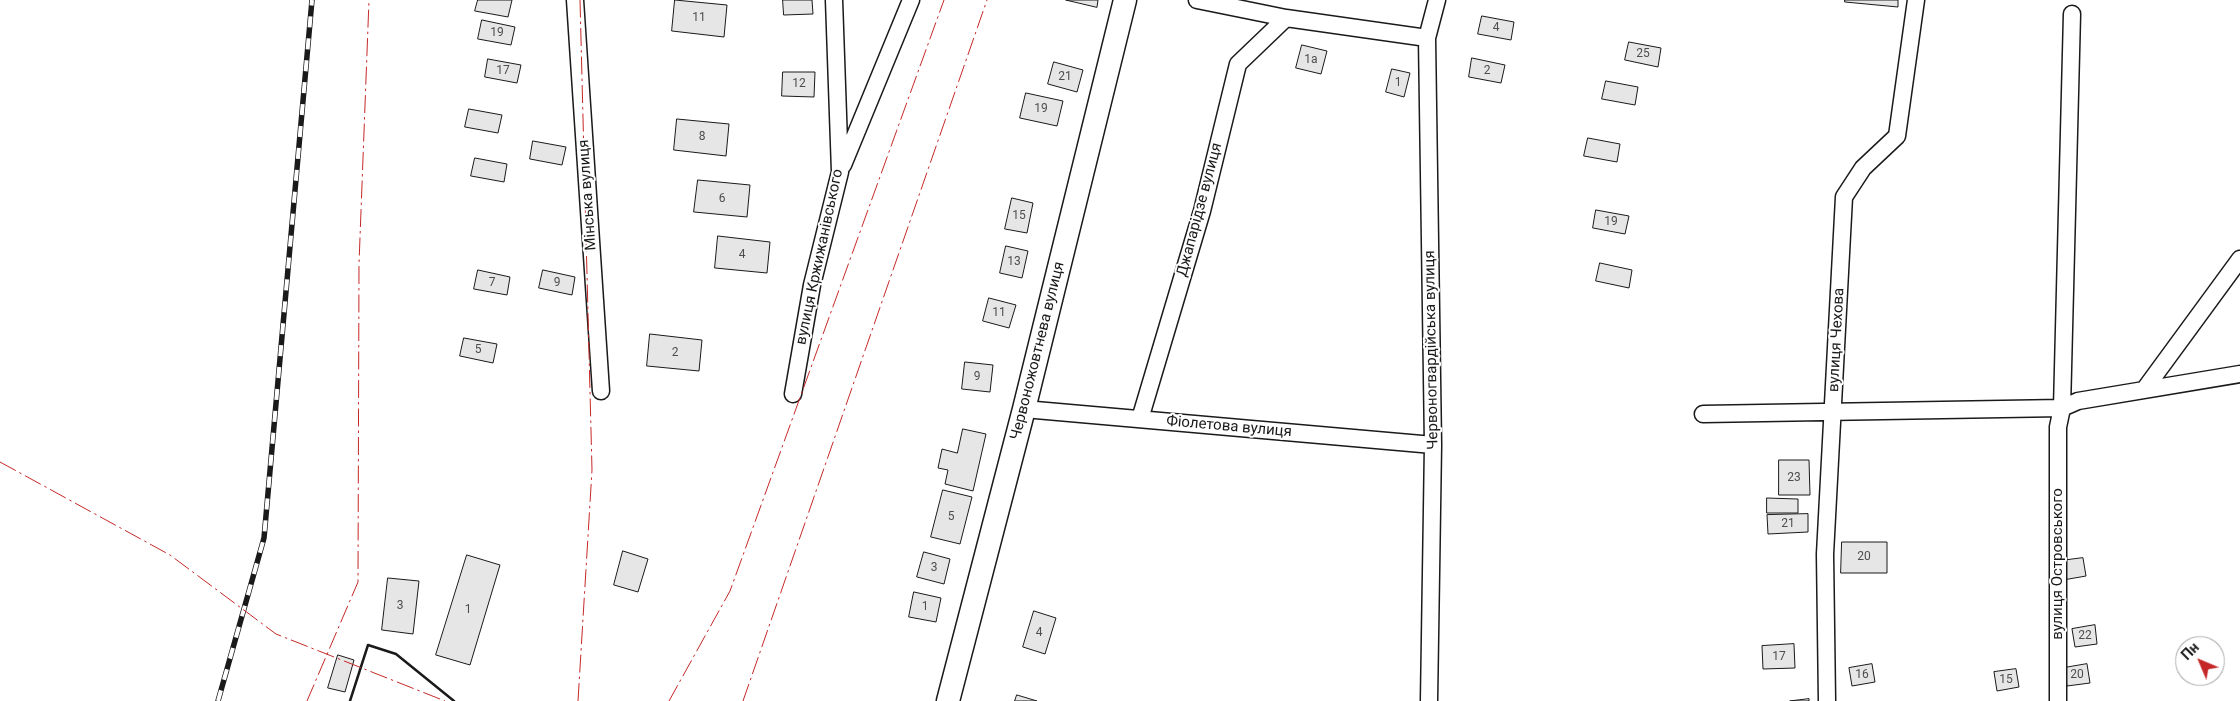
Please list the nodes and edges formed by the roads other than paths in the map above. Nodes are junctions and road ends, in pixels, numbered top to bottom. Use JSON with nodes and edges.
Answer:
{"nodes":[{"id":1,"x":576,"y":0,"type":"edge"},
{"id":2,"x":834,"y":0,"type":"edge"},
{"id":3,"x":910,"y":0,"type":"edge"},
{"id":4,"x":1125,"y":0,"type":"edge"},
{"id":5,"x":1197,"y":0,"type":"edge"},
{"id":6,"x":1437,"y":0,"type":"edge"},
{"id":7,"x":1916,"y":0,"type":"edge"},
{"id":8,"x":2072,"y":14,"type":"dead end"},
{"id":9,"x":1286,"y":18,"type":"junction"},
{"id":10,"x":1427,"y":38,"type":"junction"},
{"id":11,"x":840,"y":172,"type":"junction"},
{"id":12,"x":2240,"y":258,"type":"edge"},
{"id":13,"x":2240,"y":374,"type":"edge"},
{"id":14,"x":2144,"y":390,"type":"junction"},
{"id":15,"x":600,"y":391,"type":"dead end"},
{"id":16,"x":793,"y":394,"type":"dead end"},
{"id":17,"x":2062,"y":408,"type":"junction"},
{"id":18,"x":1024,"y":409,"type":"junction"},
{"id":19,"x":1833,"y":412,"type":"junction"},
{"id":20,"x":1703,"y":414,"type":"dead end"},
{"id":21,"x":1140,"y":419,"type":"junction"},
{"id":22,"x":1433,"y":446,"type":"junction"},
{"id":23,"x":948,"y":701,"type":"edge"},
{"id":24,"x":1429,"y":701,"type":"edge"},
{"id":25,"x":1827,"y":701,"type":"edge"},
{"id":26,"x":2058,"y":701,"type":"edge"}],
"edges":[{"from":1,"to":15,"type":"street","name":"Мінська вулиця"},
{"from":2,"to":11,"type":"street","name":"вулиця Кржижанівського"},
{"from":3,"to":11,"type":"street"},
{"from":4,"to":18,"type":"street","name":"Червоножовтнева вулиця"},
{"from":5,"to":9,"type":"street"},
{"from":6,"to":10,"type":"street","name":"Червоногвардійська вулиця"},
{"from":7,"to":19,"type":"street","name":"вулиця Чехова"},
{"from":8,"to":17,"type":"street","name":"вулиця Островського"},
{"from":9,"to":10,"type":"street"},
{"from":9,"to":21,"type":"street","name":"Джапарідзе вулиця"},
{"from":10,"to":22,"type":"street","name":"Червоногвардійська вулиця"},
{"from":11,"to":16,"type":"street","name":"вулиця Кржижанівського"},
{"from":12,"to":14,"type":"street"},
{"from":13,"to":14,"type":"street"},
{"from":14,"to":17,"type":"street"},
{"from":17,"to":19,"type":"street"},
{"from":17,"to":26,"type":"street","name":"вулиця Островського"},
{"from":18,"to":21,"type":"street","name":"Фіолетова вулиця"},
{"from":18,"to":23,"type":"street","name":"Червоножовтнева вулиця"},
{"from":19,"to":20,"type":"street"},
{"from":19,"to":25,"type":"street","name":"вулиця Чехова"},
{"from":21,"to":22,"type":"street","name":"Фіолетова вулиця"},
{"from":22,"to":24,"type":"street","name":"Червоногвардійська вулиця"}]}
